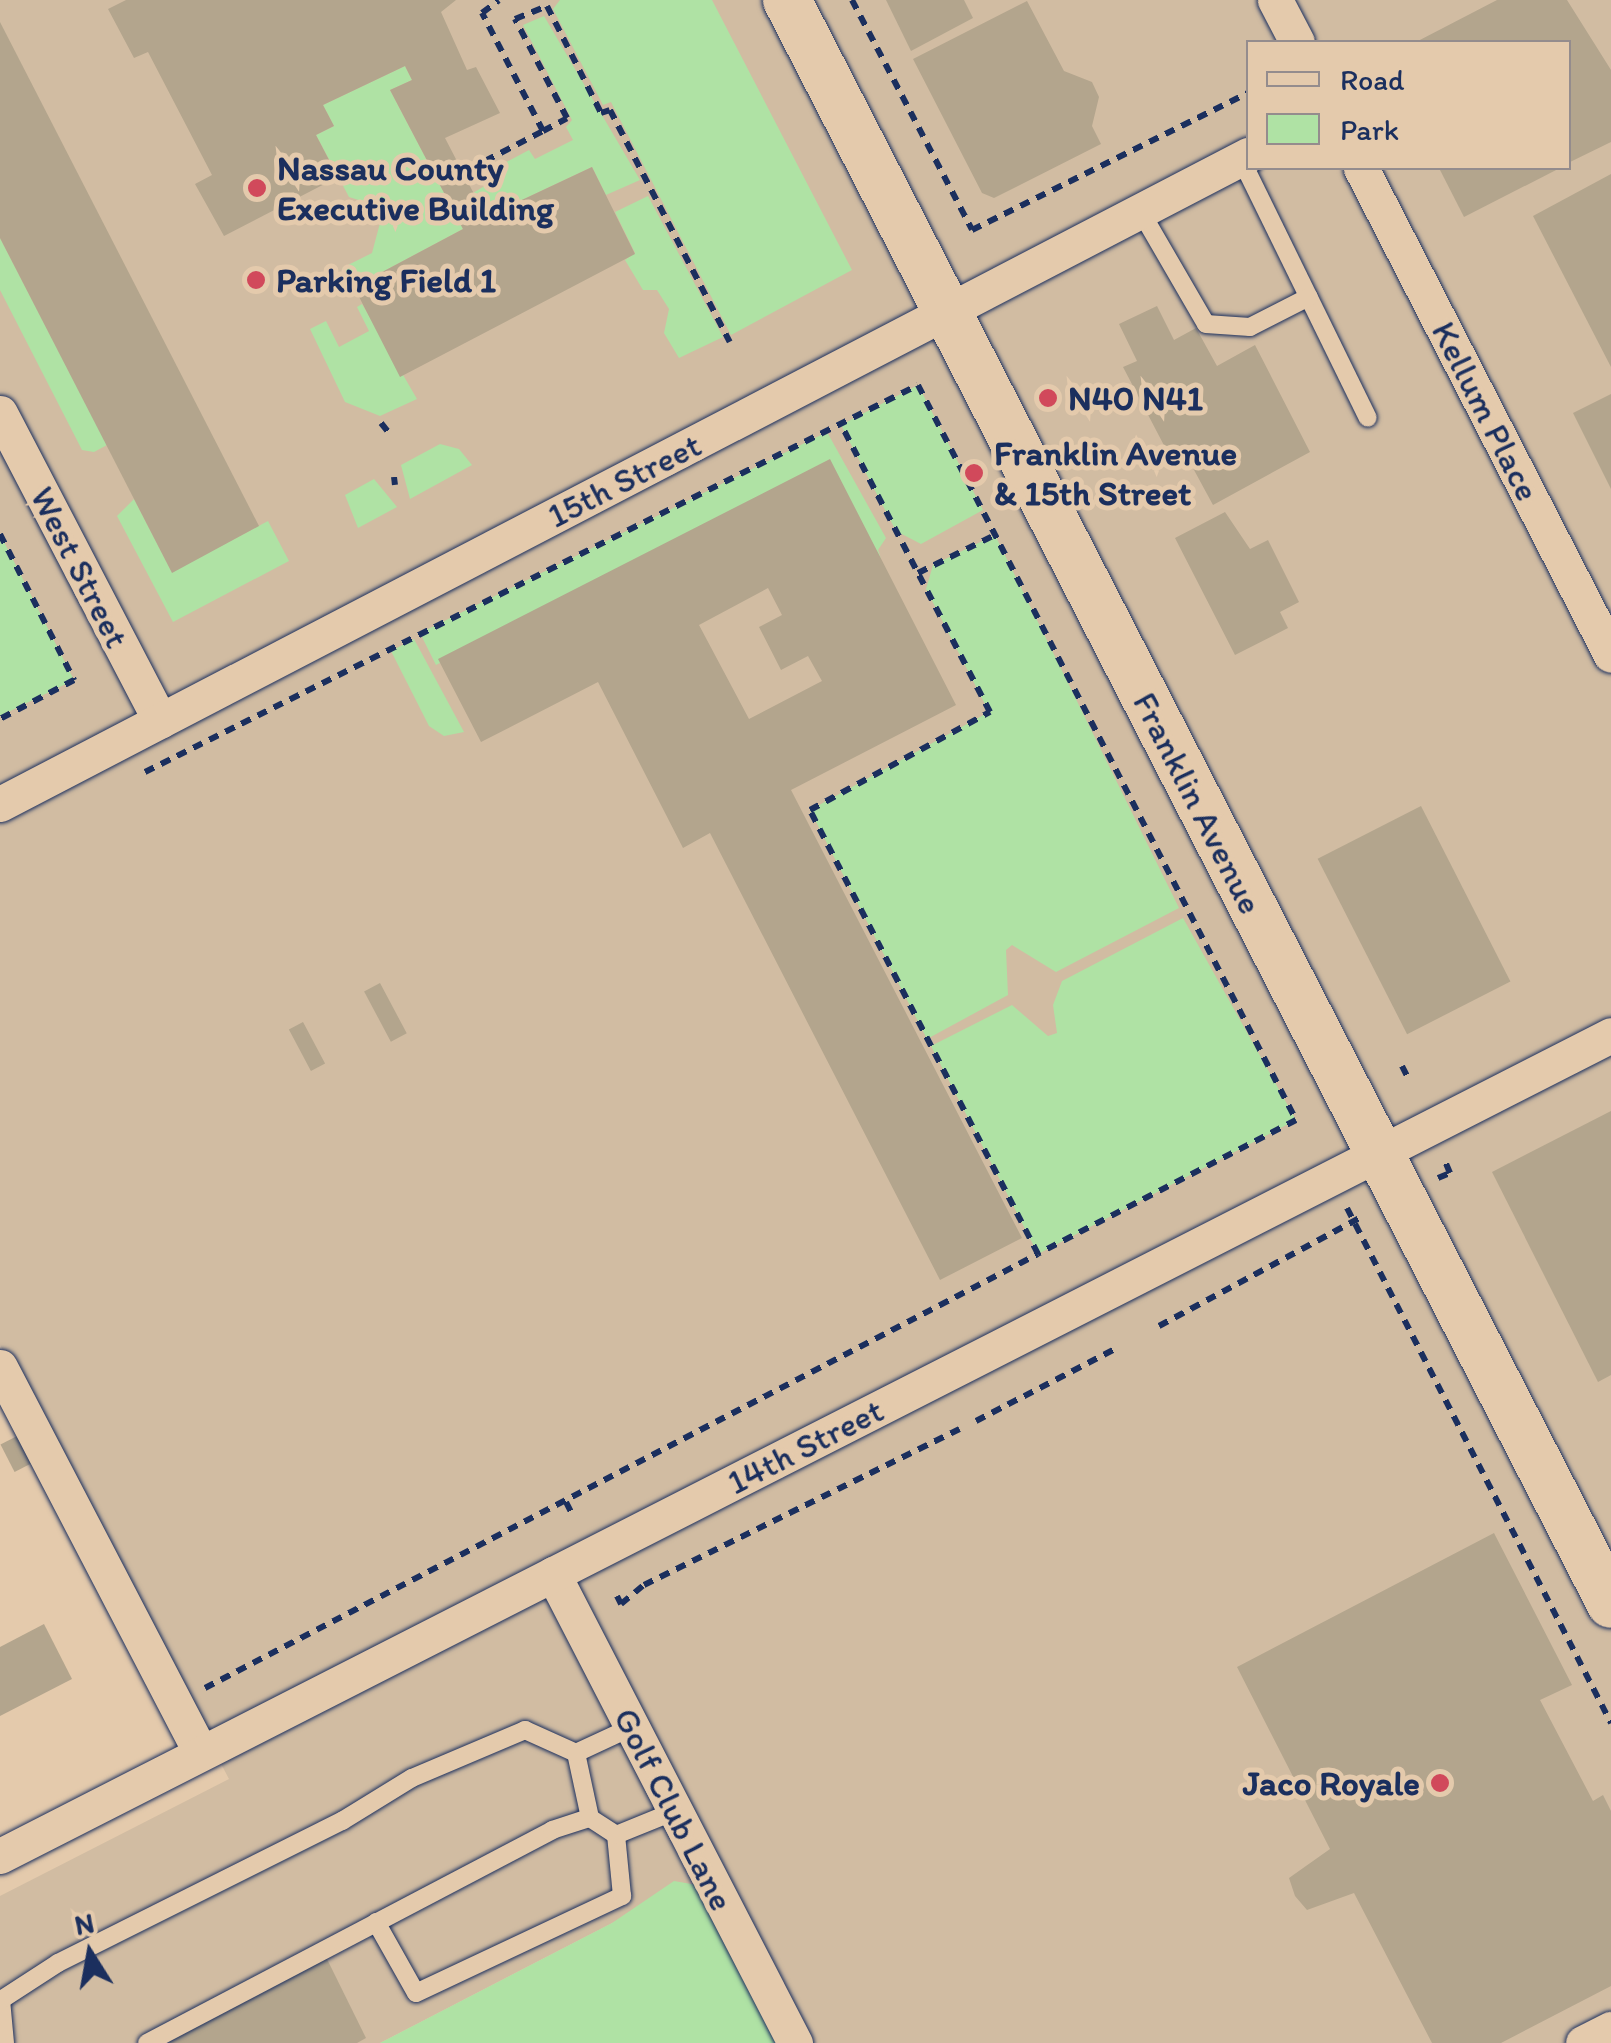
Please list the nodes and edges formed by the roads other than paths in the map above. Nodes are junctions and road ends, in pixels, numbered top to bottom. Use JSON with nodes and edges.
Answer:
{"nodes":[{"id":1,"x":787,"y":0,"type":"edge"},
{"id":2,"x":1275,"y":0,"type":"edge"},
{"id":3,"x":1296,"y":40,"type":"edge"},
{"id":4,"x":1245,"y":157,"type":"edge"},
{"id":5,"x":1251,"y":170,"type":"edge"},
{"id":6,"x":1362,"y":170,"type":"edge"},
{"id":7,"x":1141,"y":212,"type":"junction"},
{"id":8,"x":1309,"y":297,"type":"junction"},
{"id":9,"x":947,"y":313,"type":"junction"},
{"id":10,"x":0,"y":413,"type":"edge"},
{"id":11,"x":1368,"y":418,"type":"dead end"},
{"id":12,"x":1611,"y":655,"type":"edge"},
{"id":13,"x":160,"y":721,"type":"junction"},
{"id":14,"x":0,"y":804,"type":"edge"},
{"id":15,"x":1611,"y":1036,"type":"edge"},
{"id":16,"x":1378,"y":1154,"type":"junction"},
{"id":17,"x":0,"y":1366,"type":"edge"},
{"id":18,"x":553,"y":1574,"type":"junction"},
{"id":19,"x":1611,"y":1604,"type":"edge"},
{"id":20,"x":632,"y":1727,"type":"junction"},
{"id":21,"x":201,"y":1753,"type":"junction"},
{"id":22,"x":576,"y":1753,"type":"junction"},
{"id":23,"x":675,"y":1811,"type":"junction"},
{"id":24,"x":590,"y":1818,"type":"junction"},
{"id":25,"x":616,"y":1835,"type":"junction"},
{"id":26,"x":0,"y":1856,"type":"edge"},
{"id":27,"x":376,"y":1922,"type":"junction"},
{"id":28,"x":1611,"y":2028,"type":"edge"},
{"id":29,"x":5,"y":2043,"type":"edge"},
{"id":30,"x":147,"y":2043,"type":"edge"},
{"id":31,"x":795,"y":2043,"type":"edge"},
{"id":32,"x":1583,"y":2043,"type":"edge"}],
"edges":[{"from":1,"to":9,"type":"main road","name":"Franklin Avenue"},
{"from":2,"to":3,"type":"street"},
{"from":4,"to":7,"type":"street","name":"15th Street"},
{"from":5,"to":8,"type":"lane"},
{"from":6,"to":12,"type":"street","name":"Kellum Place"},
{"from":7,"to":8,"type":"lane"},
{"from":7,"to":9,"type":"street","name":"15th Street"},
{"from":8,"to":11,"type":"lane"},
{"from":9,"to":13,"type":"street","name":"15th Street"},
{"from":9,"to":16,"type":"main road","name":"Franklin Avenue"},
{"from":10,"to":13,"type":"street","name":"West Street"},
{"from":13,"to":14,"type":"street","name":"15th Street"},
{"from":15,"to":16,"type":"street","name":"14th Street"},
{"from":16,"to":18,"type":"street","name":"14th Street"},
{"from":16,"to":19,"type":"main road","name":"Franklin Avenue"},
{"from":17,"to":21,"type":"street"},
{"from":18,"to":20,"type":"street","name":"Golf Club Lane"},
{"from":18,"to":21,"type":"street","name":"14th Street"},
{"from":20,"to":22,"type":"lane"},
{"from":20,"to":23,"type":"street","name":"Golf Club Lane"},
{"from":21,"to":26,"type":"street","name":"14th Street"},
{"from":22,"to":24,"type":"lane"},
{"from":22,"to":29,"type":"lane"},
{"from":23,"to":25,"type":"lane"},
{"from":23,"to":31,"type":"street","name":"Golf Club Lane"},
{"from":24,"to":25,"type":"lane"},
{"from":24,"to":27,"type":"lane"},
{"from":25,"to":27,"type":"lane"},
{"from":27,"to":30,"type":"lane"},
{"from":28,"to":32,"type":"street"}]}
